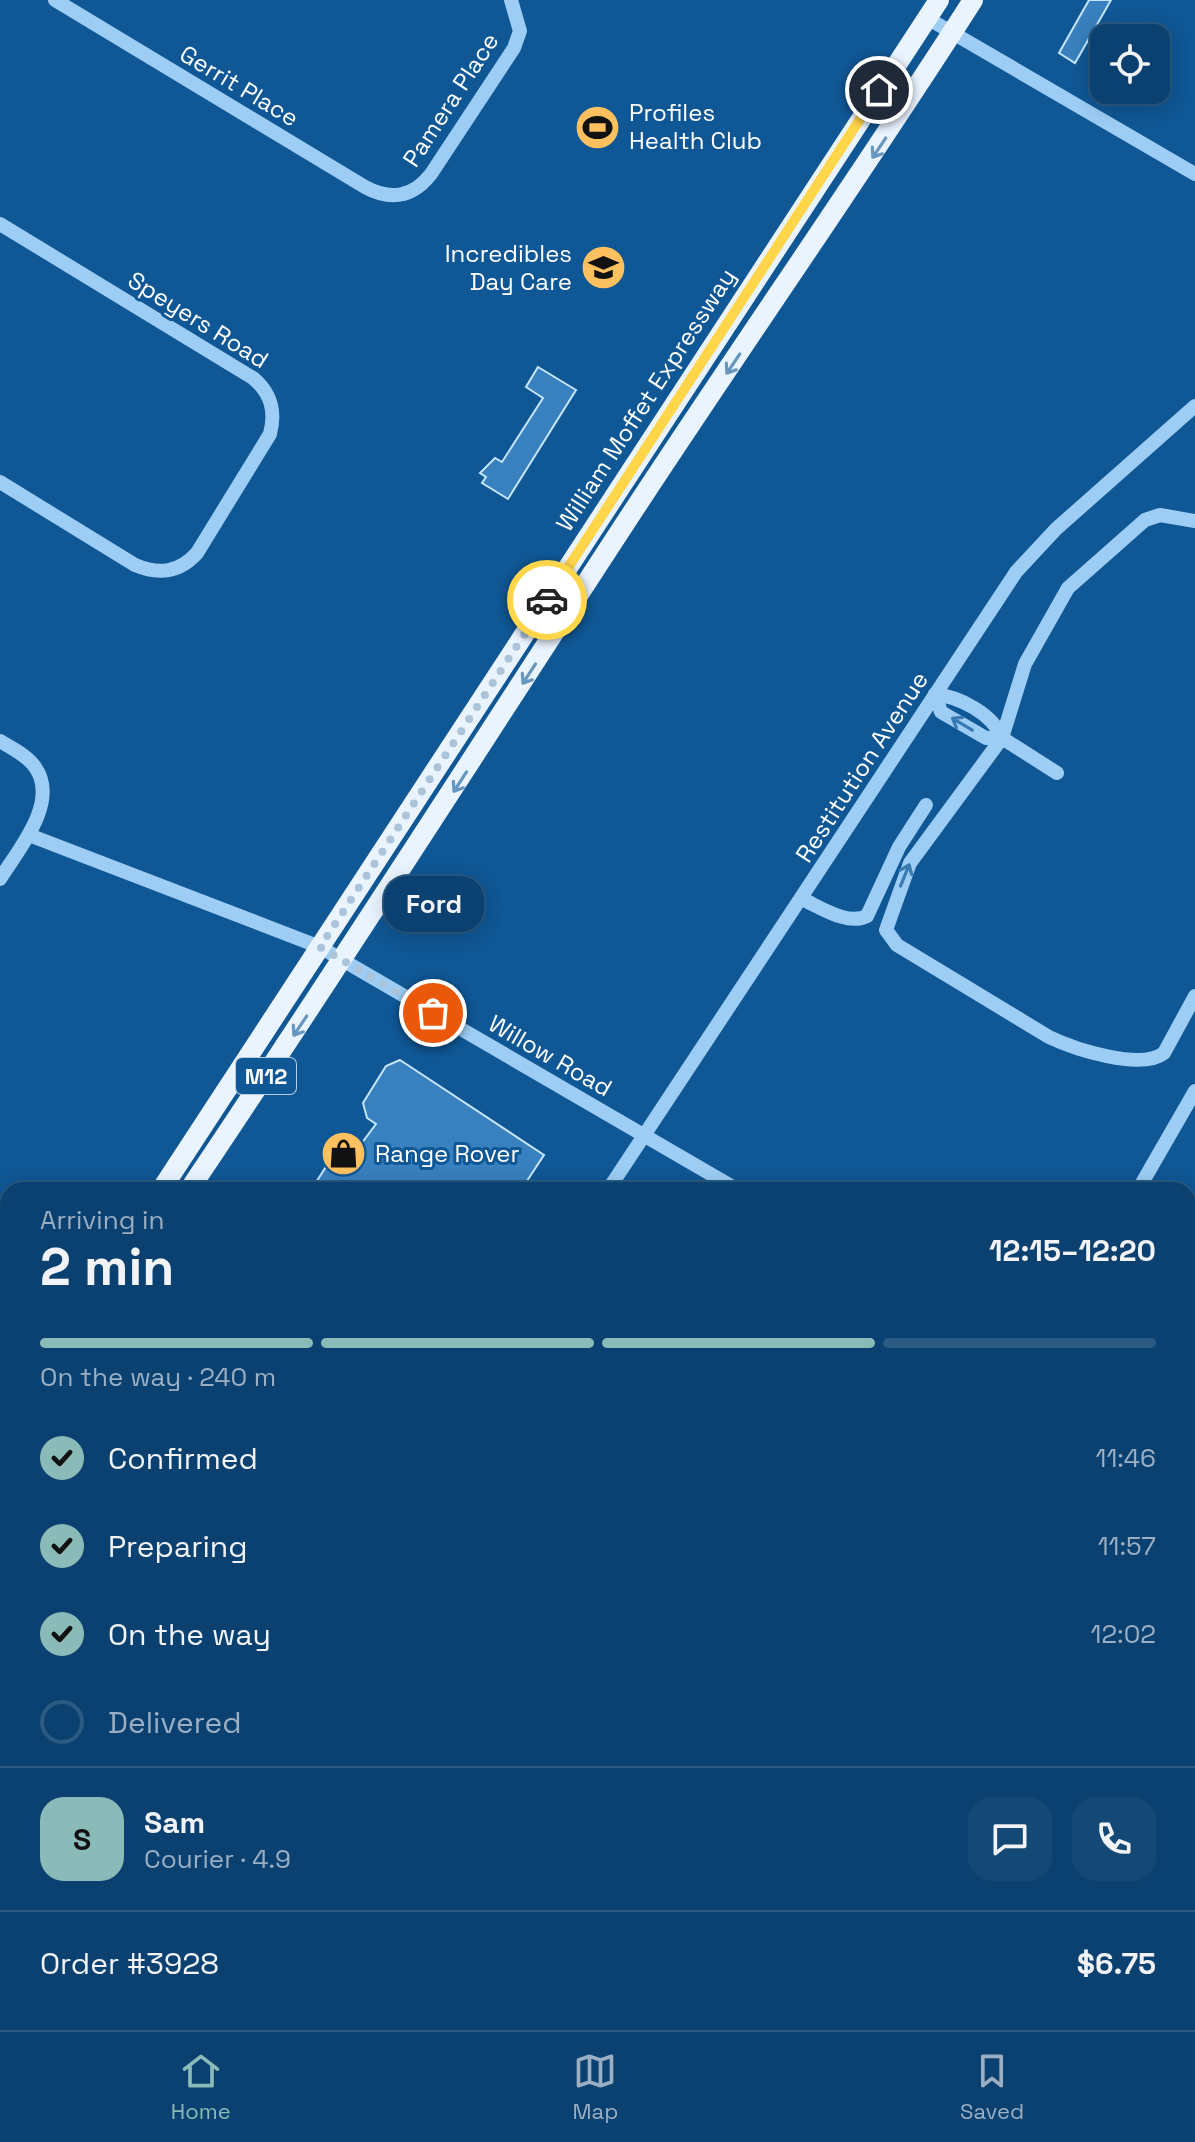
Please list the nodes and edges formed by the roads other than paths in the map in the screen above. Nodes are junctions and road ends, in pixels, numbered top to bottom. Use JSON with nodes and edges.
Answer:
{"nodes":[{"id":1,"x":55,"y":0,"type":"edge"},
{"id":2,"x":511,"y":0,"type":"edge"},
{"id":3,"x":939,"y":0,"type":"edge"},
{"id":4,"x":973,"y":0,"type":"edge"},
{"id":5,"x":927,"y":18,"type":"junction"},
{"id":6,"x":952,"y":33,"type":"junction"},
{"id":7,"x":1195,"y":174,"type":"edge"},
{"id":8,"x":405,"y":195,"type":"joint"},
{"id":9,"x":0,"y":224,"type":"edge"},
{"id":10,"x":1195,"y":406,"type":"edge"},
{"id":11,"x":0,"y":482,"type":"edge"},
{"id":12,"x":1195,"y":521,"type":"edge"},
{"id":13,"x":935,"y":694,"type":"junction"},
{"id":14,"x":1002,"y":738,"type":"junction"},
{"id":15,"x":0,"y":741,"type":"edge"},
{"id":16,"x":1057,"y":773,"type":"dead end"},
{"id":17,"x":926,"y":805,"type":"dead end"},
{"id":18,"x":29,"y":835,"type":"junction"},
{"id":19,"x":0,"y":879,"type":"edge"},
{"id":20,"x":802,"y":899,"type":"junction"},
{"id":21,"x":320,"y":947,"type":"junction"},
{"id":22,"x":343,"y":961,"type":"junction"},
{"id":23,"x":1195,"y":996,"type":"edge"},
{"id":24,"x":1195,"y":1091,"type":"edge"},
{"id":25,"x":642,"y":1136,"type":"junction"},
{"id":26,"x":166,"y":1182,"type":"edge"},
{"id":27,"x":194,"y":1182,"type":"edge"},
{"id":28,"x":613,"y":1182,"type":"edge"},
{"id":29,"x":724,"y":1182,"type":"edge"},
{"id":30,"x":1143,"y":1182,"type":"edge"}],
"edges":[{"from":1,"to":8,"type":"street","name":"Gerrit Place"},
{"from":2,"to":8,"type":"street","name":"Pamera Place"},
{"from":3,"to":5,"type":"main road","name":"William Moffet Expressway","number":"M12"},
{"from":4,"to":6,"type":"main road","name":"William Moffet Expressway","number":"M12"},
{"from":5,"to":6,"type":"street"},
{"from":5,"to":21,"type":"main road","name":"William Moffet Expressway","number":"M12"},
{"from":6,"to":7,"type":"street"},
{"from":6,"to":22,"type":"main road","name":"William Moffet Expressway","number":"M12","one_way":true},
{"from":9,"to":11,"type":"street","name":"Speyers Road"},
{"from":10,"to":13,"type":"street","name":"Restitution Avenue"},
{"from":12,"to":14,"type":"street"},
{"from":13,"to":14,"type":"street"},
{"from":13,"to":20,"type":"street","name":"Restitution Avenue"},
{"from":14,"to":16,"type":"street"},
{"from":23,"to":14,"type":"street","one_way":true},
{"from":15,"to":18,"type":"street"},
{"from":17,"to":20,"type":"street"},
{"from":18,"to":19,"type":"street"},
{"from":18,"to":21,"type":"street","name":"Willow Road"},
{"from":20,"to":25,"type":"street","name":"Restitution Avenue"},
{"from":21,"to":22,"type":"street","name":"Willow Road"},
{"from":21,"to":26,"type":"main road","name":"William Moffet Expressway","number":"M12"},
{"from":22,"to":25,"type":"street","name":"Willow Road"},
{"from":22,"to":27,"type":"main road","name":"William Moffet Expressway","number":"M12","one_way":true},
{"from":24,"to":30,"type":"street"},
{"from":25,"to":28,"type":"street","name":"Restitution Avenue"},
{"from":25,"to":29,"type":"street","name":"Willow Road"}]}
